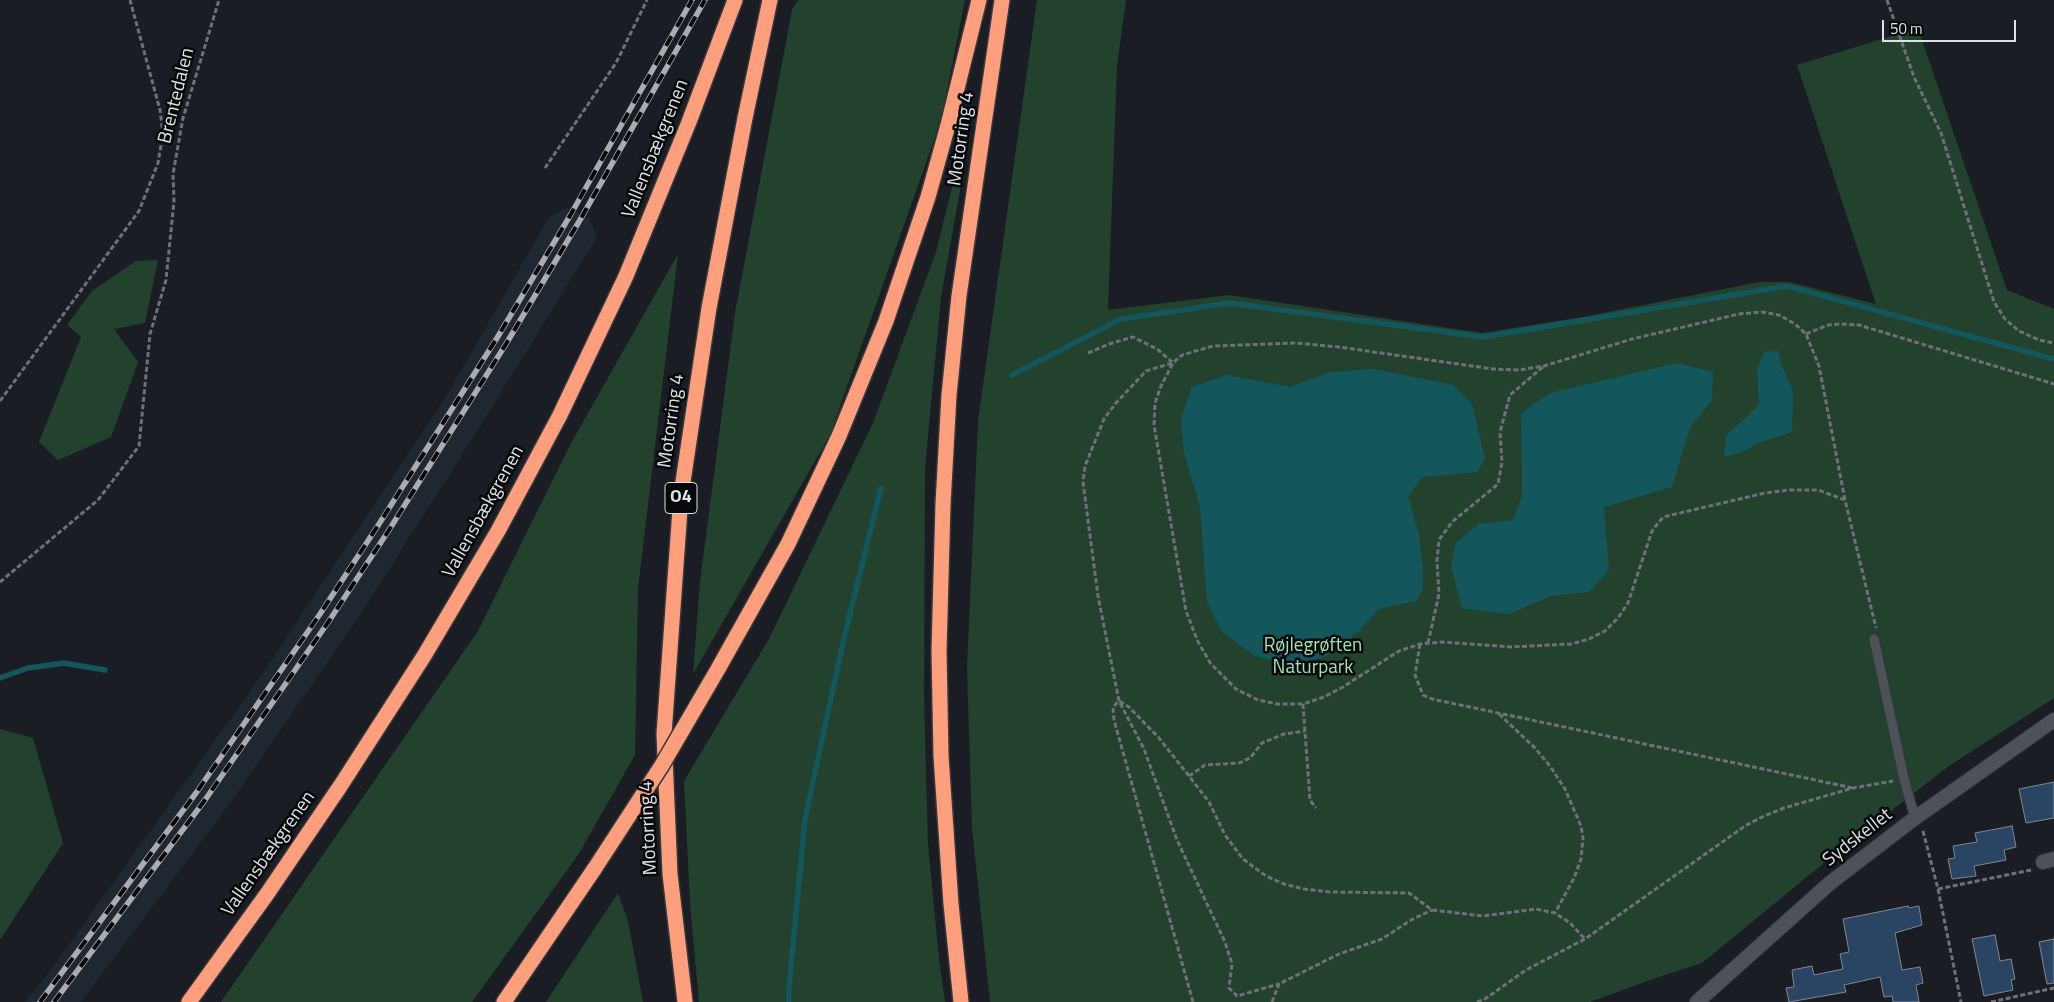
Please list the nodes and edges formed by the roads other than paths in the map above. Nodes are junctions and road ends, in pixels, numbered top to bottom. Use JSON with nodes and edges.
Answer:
{"nodes":[{"id":1,"x":735,"y":0,"type":"edge"},
{"id":2,"x":770,"y":0,"type":"edge"},
{"id":3,"x":979,"y":0,"type":"edge"},
{"id":4,"x":1002,"y":0,"type":"edge"},
{"id":5,"x":1874,"y":639,"type":"road end"},
{"id":6,"x":2054,"y":720,"type":"edge"},
{"id":7,"x":1915,"y":818,"type":"junction"},
{"id":8,"x":188,"y":1002,"type":"edge"},
{"id":9,"x":504,"y":1002,"type":"edge"},
{"id":10,"x":685,"y":1002,"type":"edge"},
{"id":11,"x":961,"y":1002,"type":"edge"},
{"id":12,"x":1697,"y":1002,"type":"edge"}],
"edges":[{"from":1,"to":8,"type":"highway","name":"Vallensbækgrenen"},
{"from":2,"to":10,"type":"highway","name":"Motorring 4","number":"O4"},
{"from":3,"to":9,"type":"highway","bridge":true},
{"from":4,"to":11,"type":"highway","name":"Motorring 4"},
{"from":5,"to":7,"type":"lane"},
{"from":6,"to":7,"type":"street","name":"Sydskellet"},
{"from":7,"to":12,"type":"street","name":"Sydskellet"}]}
